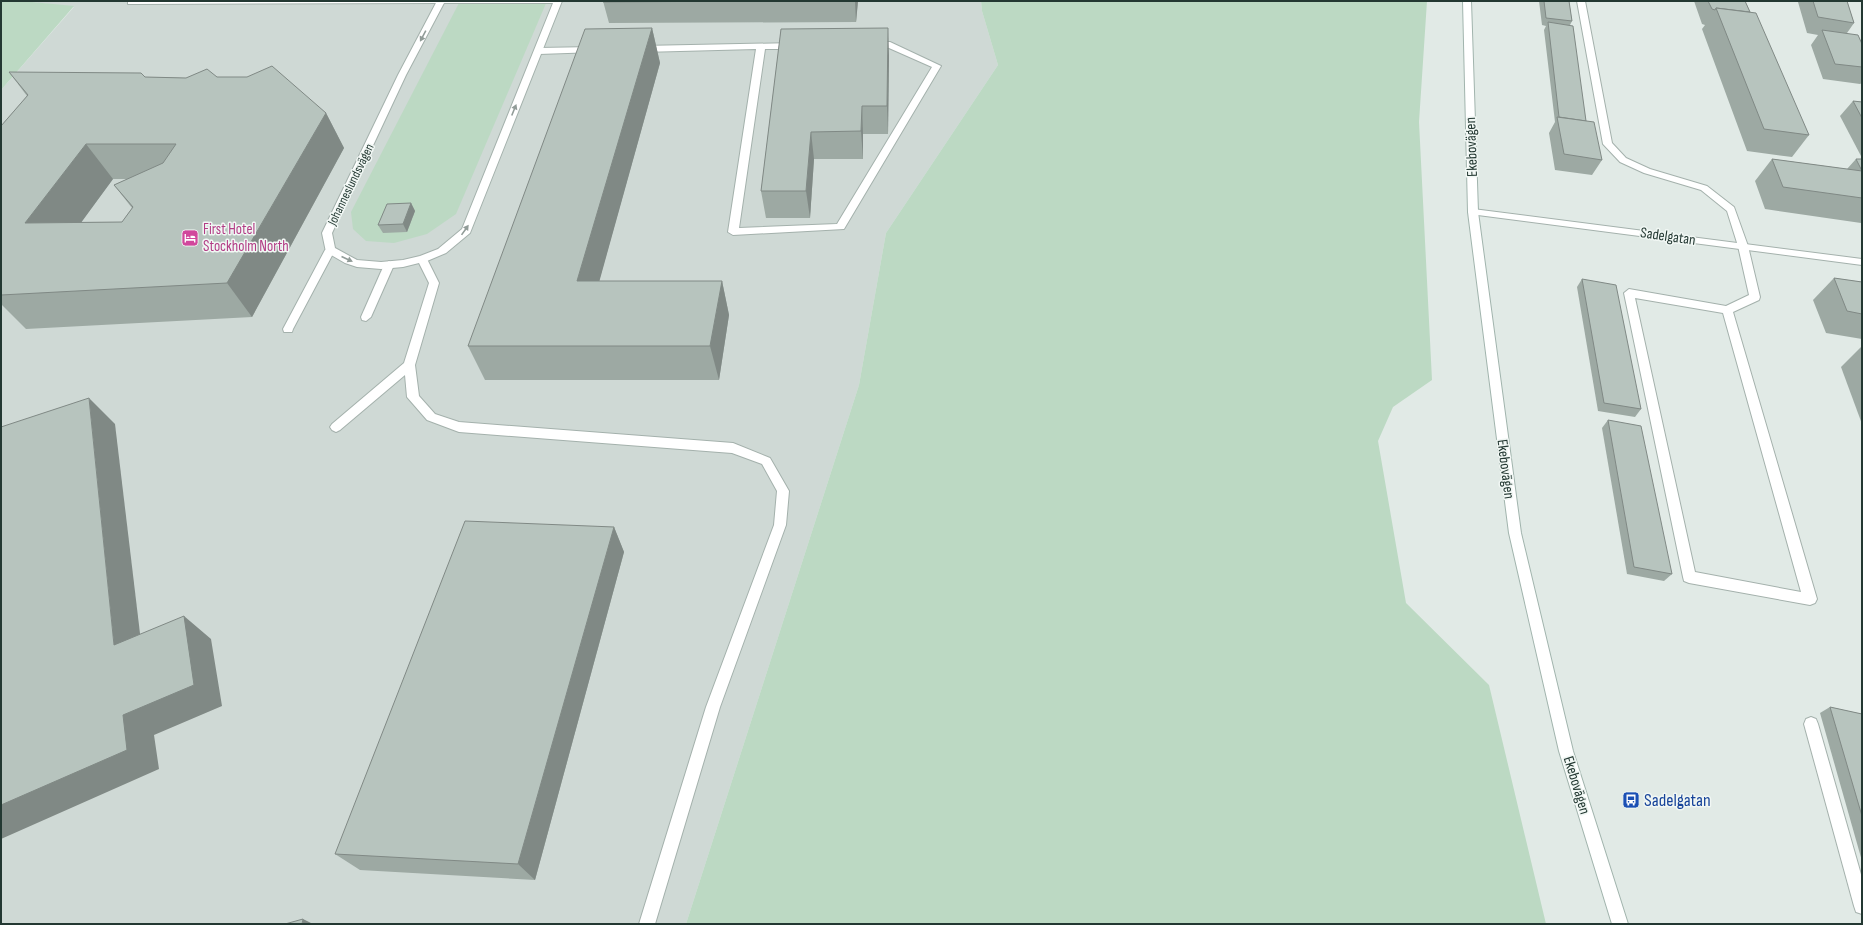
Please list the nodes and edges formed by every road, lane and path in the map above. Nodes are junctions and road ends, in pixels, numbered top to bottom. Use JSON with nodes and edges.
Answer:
{"nodes":[{"id":1,"x":441,"y":1,"type":"edge"},
{"id":2,"x":558,"y":1,"type":"edge"},
{"id":3,"x":1467,"y":1,"type":"edge"},
{"id":4,"x":1581,"y":1,"type":"edge"},
{"id":5,"x":131,"y":2,"type":"dead end"},
{"id":6,"x":859,"y":45,"type":"edge"},
{"id":7,"x":761,"y":46,"type":"junction"},
{"id":8,"x":806,"y":46,"type":"edge"},
{"id":9,"x":601,"y":49,"type":"edge"},
{"id":10,"x":633,"y":49,"type":"edge"},
{"id":11,"x":539,"y":51,"type":"junction"},
{"id":12,"x":1474,"y":212,"type":"junction"},
{"id":13,"x":1743,"y":246,"type":"junction"},
{"id":14,"x":330,"y":250,"type":"junction"},
{"id":15,"x":422,"y":259,"type":"junction"},
{"id":16,"x":1862,"y":262,"type":"edge"},
{"id":17,"x":390,"y":265,"type":"junction"},
{"id":18,"x":1727,"y":310,"type":"junction"},
{"id":19,"x":366,"y":317,"type":"dead end"},
{"id":20,"x":288,"y":329,"type":"dead end"},
{"id":21,"x":409,"y":366,"type":"junction"},
{"id":22,"x":336,"y":427,"type":"dead end"},
{"id":23,"x":1811,"y":724,"type":"dead end"},
{"id":24,"x":1862,"y":906,"type":"edge"},
{"id":25,"x":648,"y":924,"type":"edge"},
{"id":26,"x":1620,"y":924,"type":"edge"}],
"edges":[{"from":1,"to":2,"type":"street"},
{"from":1,"to":5,"type":"street"},
{"from":1,"to":14,"type":"street","name":"Johanneslundsvägen","one_way":true},
{"from":2,"to":11,"type":"street"},
{"from":3,"to":12,"type":"street","name":"Ekebovägen"},
{"from":4,"to":13,"type":"street"},
{"from":6,"to":7,"type":"street"},
{"from":7,"to":8,"type":"street"},
{"from":7,"to":10,"type":"street"},
{"from":9,"to":11,"type":"street"},
{"from":15,"to":11,"type":"street","one_way":true},
{"from":12,"to":13,"type":"street","name":"Sadelgatan"},
{"from":12,"to":26,"type":"street","name":"Ekebovägen"},
{"from":13,"to":16,"type":"street","name":"Sadelgatan"},
{"from":13,"to":18,"type":"street"},
{"from":14,"to":17,"type":"street","one_way":true},
{"from":14,"to":20,"type":"street"},
{"from":15,"to":17,"type":"street"},
{"from":15,"to":21,"type":"street"},
{"from":17,"to":19,"type":"street"},
{"from":18,"to":18,"type":"street"},
{"from":21,"to":22,"type":"street"},
{"from":21,"to":25,"type":"street"},
{"from":23,"to":24,"type":"street"}]}
